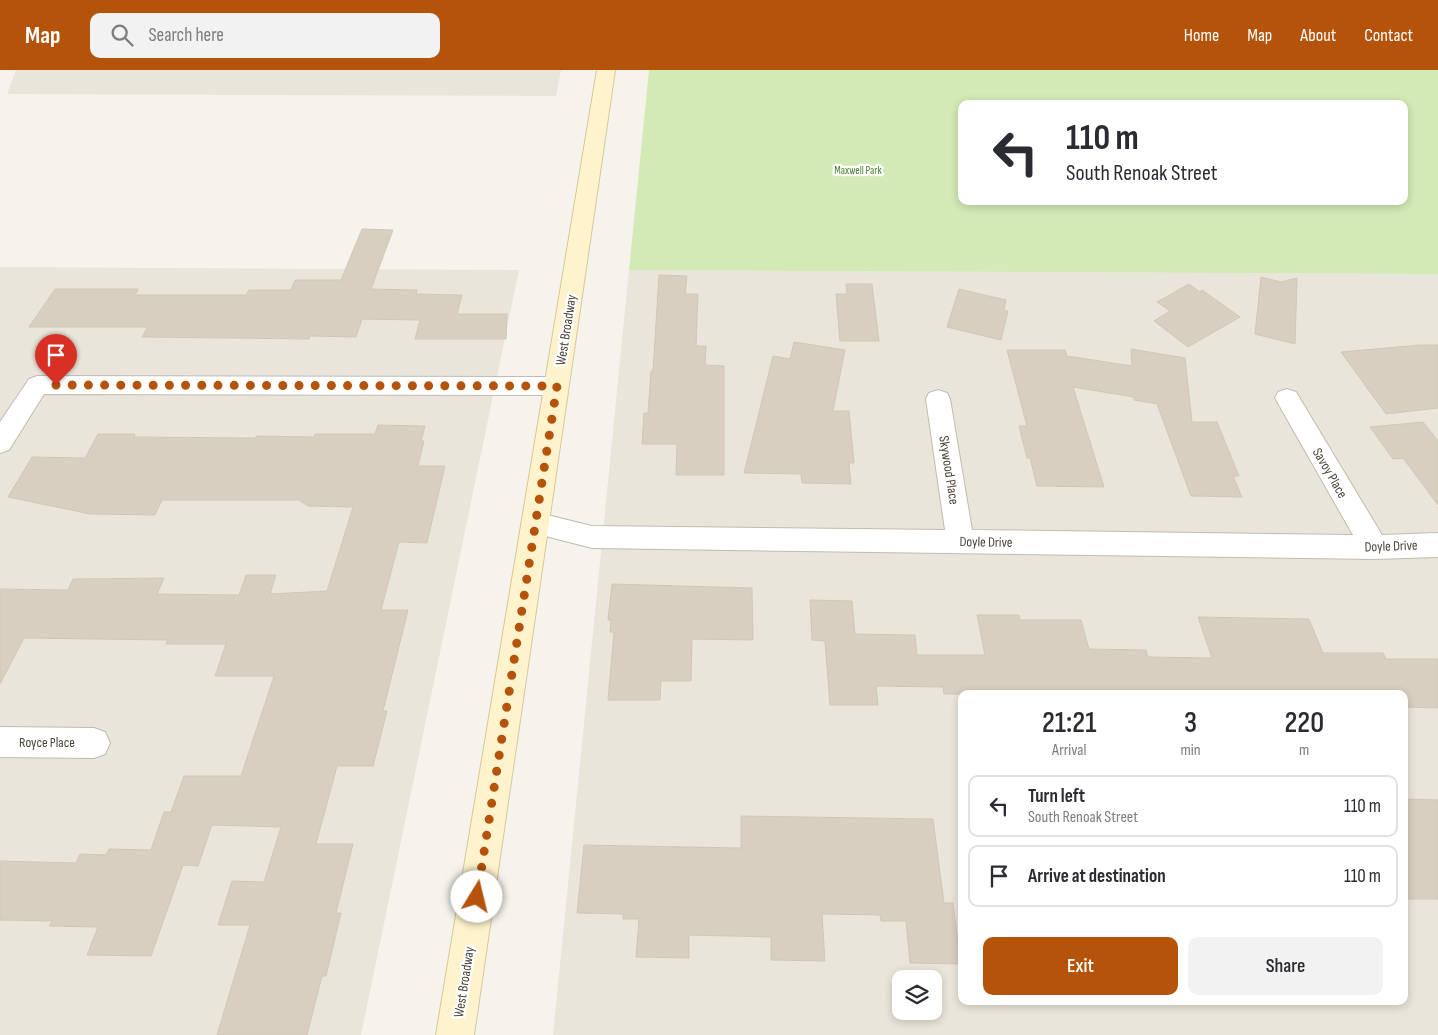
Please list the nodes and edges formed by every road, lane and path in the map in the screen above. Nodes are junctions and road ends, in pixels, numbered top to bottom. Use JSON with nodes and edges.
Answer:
{"nodes":[{"id":1,"x":606,"y":70,"type":"edge"},
{"id":2,"x":557,"y":386,"type":"junction"},
{"id":3,"x":1286,"y":398,"type":"dead end"},
{"id":4,"x":938,"y":399,"type":"dead end"},
{"id":5,"x":0,"y":443,"type":"edge"},
{"id":6,"x":536,"y":522,"type":"junction"},
{"id":7,"x":960,"y":541,"type":"junction"},
{"id":8,"x":1438,"y":545,"type":"edge"},
{"id":9,"x":1374,"y":548,"type":"junction"},
{"id":10,"x":0,"y":742,"type":"edge"},
{"id":11,"x":94,"y":743,"type":"dead end"},
{"id":12,"x":455,"y":1035,"type":"edge"}],
"edges":[{"from":1,"to":2,"type":"main road","name":"West Broadway"},
{"from":2,"to":5,"type":"street"},
{"from":2,"to":6,"type":"main road","name":"West Broadway"},
{"from":3,"to":9,"type":"street","name":"Savoy Place"},
{"from":4,"to":7,"type":"street","name":"Skywood Place"},
{"from":6,"to":7,"type":"street","name":"Doyle Drive"},
{"from":6,"to":12,"type":"main road","name":"West Broadway"},
{"from":7,"to":9,"type":"street","name":"Doyle Drive"},
{"from":8,"to":9,"type":"street","name":"Doyle Drive"},
{"from":10,"to":11,"type":"street","name":"Royce Place"}]}
